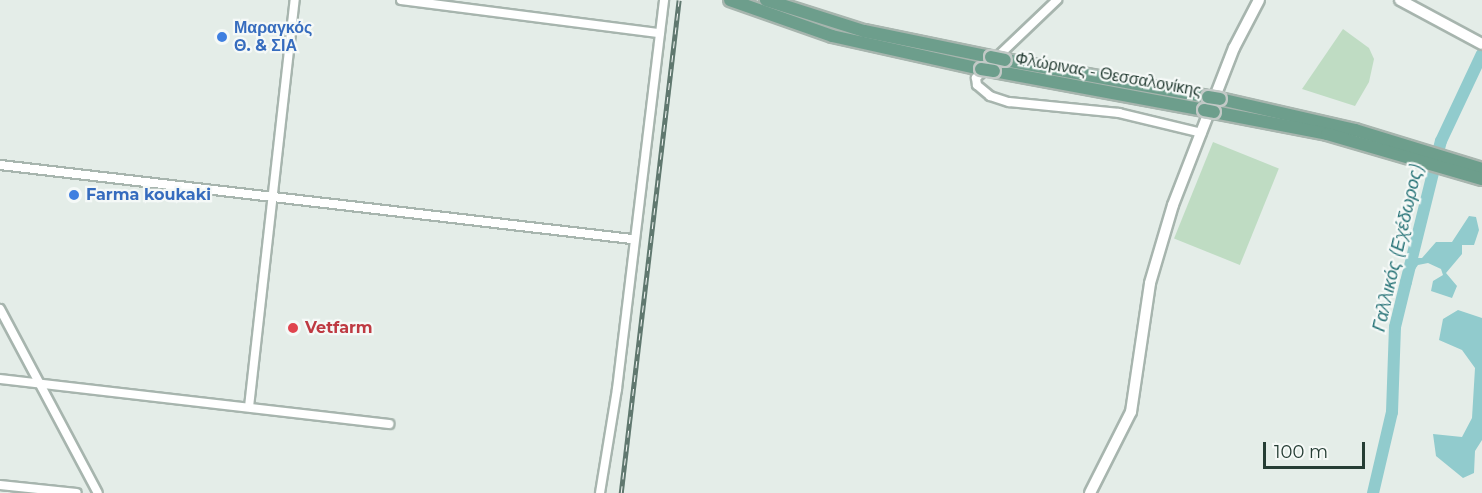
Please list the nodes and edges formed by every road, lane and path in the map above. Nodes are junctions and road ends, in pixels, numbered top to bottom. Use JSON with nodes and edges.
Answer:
{"nodes":[{"id":1,"x":295,"y":0,"type":"edge"},
{"id":2,"x":400,"y":0,"type":"edge"},
{"id":3,"x":664,"y":0,"type":"edge"},
{"id":4,"x":731,"y":0,"type":"edge"},
{"id":5,"x":766,"y":0,"type":"edge"},
{"id":6,"x":1057,"y":0,"type":"edge"},
{"id":7,"x":1259,"y":0,"type":"edge"},
{"id":8,"x":1400,"y":0,"type":"edge"},
{"id":9,"x":1413,"y":4,"type":"edge"},
{"id":10,"x":660,"y":33,"type":"junction"},
{"id":11,"x":1482,"y":44,"type":"edge"},
{"id":12,"x":1202,"y":134,"type":"junction"},
{"id":13,"x":1352,"y":135,"type":"junction"},
{"id":14,"x":0,"y":165,"type":"edge"},
{"id":15,"x":1482,"y":169,"type":"edge"},
{"id":16,"x":1482,"y":179,"type":"edge"},
{"id":17,"x":272,"y":196,"type":"junction"},
{"id":18,"x":632,"y":239,"type":"junction"},
{"id":19,"x":0,"y":309,"type":"edge"},
{"id":20,"x":0,"y":380,"type":"edge"},
{"id":21,"x":39,"y":384,"type":"junction"},
{"id":22,"x":249,"y":407,"type":"junction"},
{"id":23,"x":389,"y":424,"type":"dead end"},
{"id":24,"x":0,"y":485,"type":"edge"},
{"id":25,"x":77,"y":493,"type":"edge"},
{"id":26,"x":98,"y":493,"type":"edge"},
{"id":27,"x":600,"y":493,"type":"edge"},
{"id":28,"x":1090,"y":493,"type":"edge"}],
"edges":[{"from":1,"to":17,"type":"street"},
{"from":2,"to":10,"type":"street"},
{"from":3,"to":10,"type":"street"},
{"from":4,"to":13,"type":"main road","name":"Φλώρινας - Θεσσαλονίκης","bridge":true},
{"from":5,"to":13,"type":"main road","name":"Φλώρινας - Θεσσαλονίκης","bridge":true},
{"from":6,"to":12,"type":"street"},
{"from":7,"to":12,"type":"street"},
{"from":8,"to":9,"type":"street"},
{"from":9,"to":11,"type":"street"},
{"from":10,"to":18,"type":"street"},
{"from":12,"to":28,"type":"street"},
{"from":13,"to":15,"type":"main road","name":"Φλώρινας - Θεσσαλονίκης"},
{"from":13,"to":16,"type":"main road","name":"Φλώρινας - Θεσσαλονίκης"},
{"from":14,"to":17,"type":"street"},
{"from":17,"to":18,"type":"street"},
{"from":17,"to":22,"type":"street"},
{"from":18,"to":27,"type":"street"},
{"from":19,"to":21,"type":"street"},
{"from":20,"to":21,"type":"street"},
{"from":21,"to":22,"type":"street"},
{"from":21,"to":26,"type":"street"},
{"from":22,"to":23,"type":"street"},
{"from":24,"to":25,"type":"street"}]}
